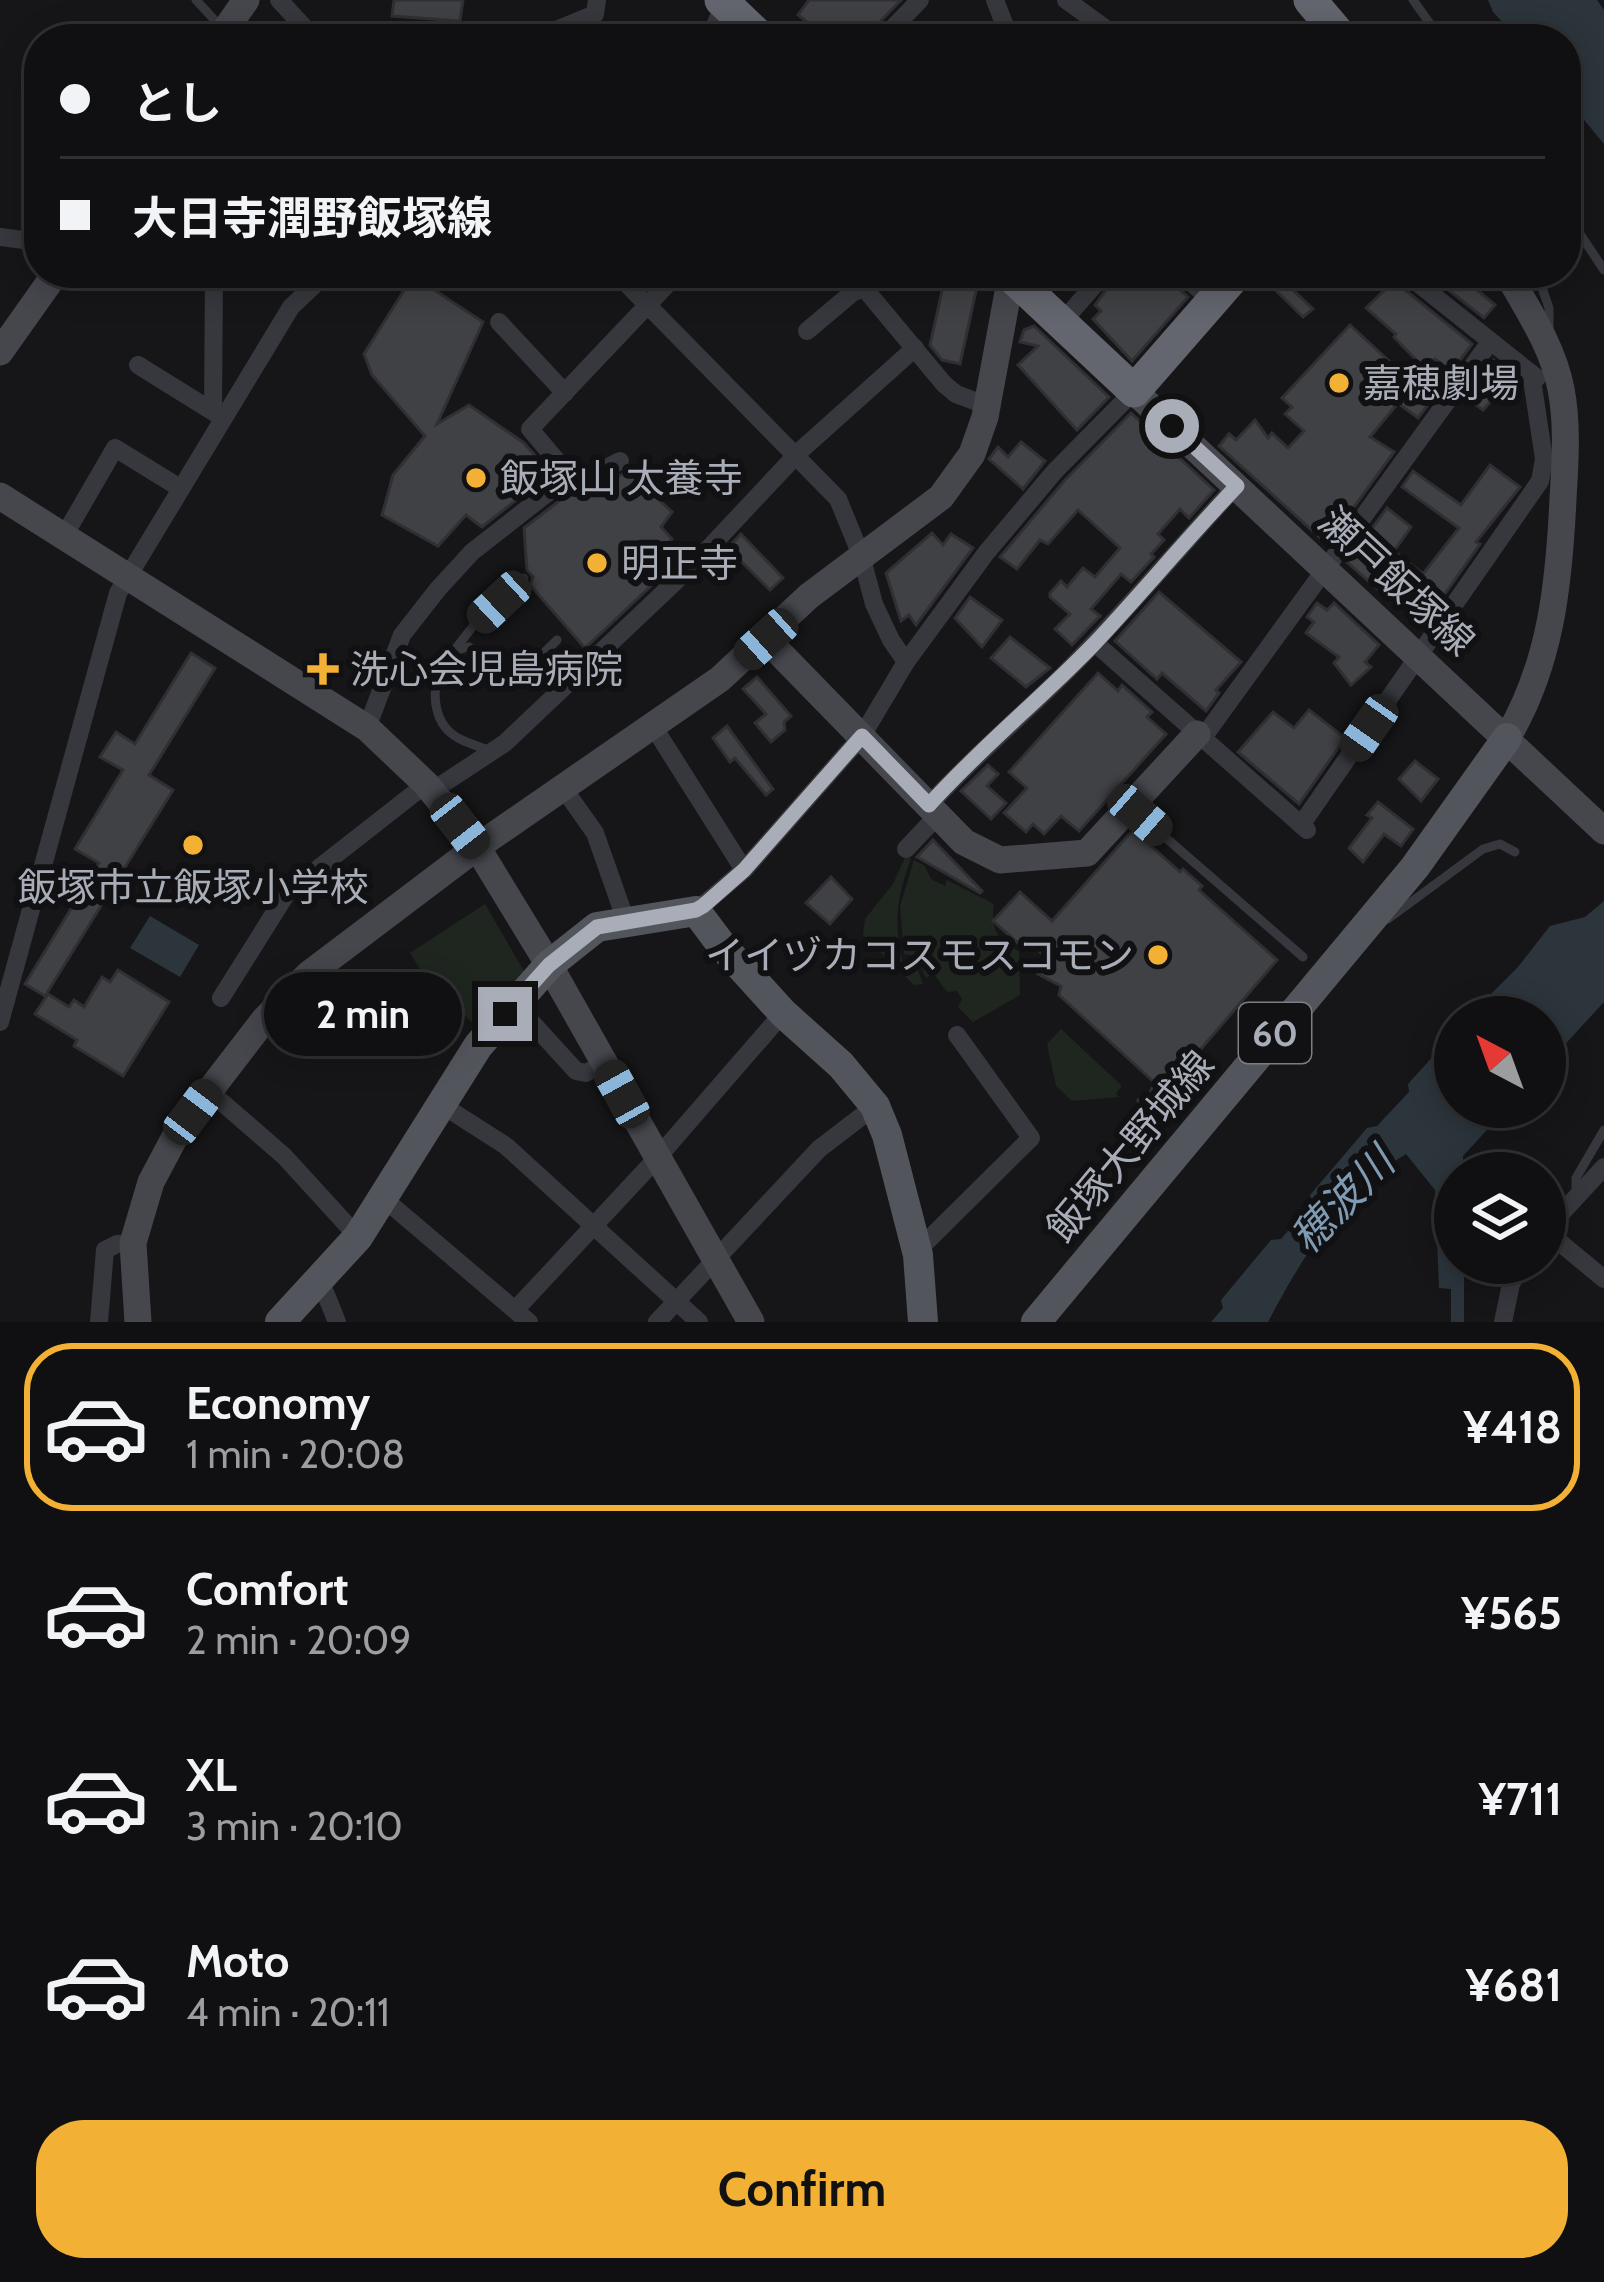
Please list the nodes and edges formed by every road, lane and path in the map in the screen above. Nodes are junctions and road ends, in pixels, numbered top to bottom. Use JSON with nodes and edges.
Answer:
{"nodes":[{"id":1,"x":279,"y":0,"type":"edge"},
{"id":2,"x":597,"y":0,"type":"edge"},
{"id":3,"x":1066,"y":0,"type":"edge"},
{"id":4,"x":1310,"y":0,"type":"edge"},
{"id":5,"x":723,"y":1,"type":"edge"},
{"id":6,"x":916,"y":1,"type":"edge"},
{"id":7,"x":301,"y":24,"type":"edge"},
{"id":8,"x":571,"y":24,"type":"edge"},
{"id":9,"x":747,"y":24,"type":"edge"},
{"id":10,"x":895,"y":24,"type":"edge"},
{"id":11,"x":1099,"y":24,"type":"edge"},
{"id":12,"x":1330,"y":24,"type":"edge"},
{"id":13,"x":1581,"y":236,"type":"edge"},
{"id":14,"x":1604,"y":270,"type":"edge"},
{"id":15,"x":45,"y":288,"type":"edge"},
{"id":16,"x":214,"y":288,"type":"edge"},
{"id":17,"x":632,"y":288,"type":"edge"},
{"id":18,"x":664,"y":288,"type":"edge"},
{"id":19,"x":859,"y":288,"type":"edge"},
{"id":20,"x":870,"y":288,"type":"edge"},
{"id":21,"x":1013,"y":288,"type":"edge"},
{"id":22,"x":1027,"y":288,"type":"edge"},
{"id":23,"x":1092,"y":288,"type":"edge"},
{"id":24,"x":1198,"y":288,"type":"edge"},
{"id":25,"x":1224,"y":288,"type":"edge"},
{"id":26,"x":1423,"y":288,"type":"edge"},
{"id":27,"x":1513,"y":288,"type":"edge"},
{"id":28,"x":1543,"y":288,"type":"edge"},
{"id":29,"x":307,"y":289,"type":"edge"},
{"id":30,"x":1213,"y":301,"type":"junction"},
{"id":31,"x":649,"y":304,"type":"junction"},
{"id":32,"x":499,"y":322,"type":"dead end"},
{"id":33,"x":1061,"y":322,"type":"junction"},
{"id":34,"x":807,"y":332,"type":"dead end"},
{"id":35,"x":1490,"y":342,"type":"junction"},
{"id":36,"x":915,"y":348,"type":"junction"},
{"id":37,"x":0,"y":352,"type":"edge"},
{"id":38,"x":1541,"y":362,"type":"junction"},
{"id":39,"x":138,"y":365,"type":"dead end"},
{"id":40,"x":1134,"y":391,"type":"junction"},
{"id":41,"x":565,"y":393,"type":"junction"},
{"id":42,"x":988,"y":406,"type":"junction"},
{"id":43,"x":218,"y":415,"type":"junction"},
{"id":44,"x":797,"y":454,"type":"junction"},
{"id":45,"x":620,"y":461,"type":"dead end"},
{"id":46,"x":564,"y":479,"type":"junction"},
{"id":47,"x":1237,"y":486,"type":"junction"},
{"id":48,"x":180,"y":488,"type":"junction"},
{"id":49,"x":0,"y":496,"type":"edge"},
{"id":50,"x":64,"y":536,"type":"junction"},
{"id":51,"x":861,"y":555,"type":"junction"},
{"id":52,"x":1327,"y":569,"type":"junction"},
{"id":53,"x":128,"y":575,"type":"junction"},
{"id":54,"x":524,"y":578,"type":"dead end"},
{"id":55,"x":766,"y":639,"type":"junction"},
{"id":56,"x":557,"y":640,"type":"dead end"},
{"id":57,"x":1095,"y":643,"type":"junction"},
{"id":58,"x":456,"y":648,"type":"junction"},
{"id":59,"x":1420,"y":655,"type":"junction"},
{"id":60,"x":906,"y":662,"type":"junction"},
{"id":61,"x":367,"y":728,"type":"junction"},
{"id":62,"x":862,"y":736,"type":"junction"},
{"id":63,"x":1200,"y":736,"type":"junction"},
{"id":64,"x":660,"y":737,"type":"dead end"},
{"id":65,"x":1512,"y":743,"type":"junction"},
{"id":66,"x":493,"y":752,"type":"junction"},
{"id":67,"x":429,"y":788,"type":"junction"},
{"id":68,"x":571,"y":799,"type":"dead end"},
{"id":69,"x":1130,"y":807,"type":"junction"},
{"id":70,"x":934,"y":810,"type":"junction"},
{"id":71,"x":1604,"y":831,"type":"edge"},
{"id":72,"x":477,"y":847,"type":"junction"},
{"id":73,"x":906,"y":849,"type":"dead end"},
{"id":74,"x":1514,"y":851,"type":"dead end"},
{"id":75,"x":744,"y":870,"type":"junction"},
{"id":76,"x":696,"y":910,"type":"junction"},
{"id":77,"x":626,"y":921,"type":"junction"},
{"id":78,"x":0,"y":926,"type":"edge"},
{"id":79,"x":23,"y":935,"type":"junction"},
{"id":80,"x":1341,"y":954,"type":"junction"},
{"id":81,"x":1303,"y":957,"type":"dead end"},
{"id":82,"x":549,"y":965,"type":"junction"},
{"id":83,"x":5,"y":980,"type":"edge"},
{"id":84,"x":221,"y":998,"type":"dead end"},
{"id":85,"x":514,"y":1003,"type":"junction"},
{"id":86,"x":783,"y":1012,"type":"junction"},
{"id":87,"x":0,"y":1022,"type":"edge"},
{"id":88,"x":957,"y":1035,"type":"dead end"},
{"id":89,"x":604,"y":1063,"type":"junction"},
{"id":90,"x":209,"y":1090,"type":"junction"},
{"id":91,"x":442,"y":1105,"type":"junction"},
{"id":92,"x":875,"y":1106,"type":"junction"},
{"id":93,"x":1604,"y":1130,"type":"edge"},
{"id":94,"x":658,"y":1157,"type":"junction"},
{"id":95,"x":1604,"y":1167,"type":"edge"},
{"id":96,"x":1576,"y":1197,"type":"junction"},
{"id":97,"x":383,"y":1198,"type":"junction"},
{"id":98,"x":1566,"y":1208,"type":"edge"},
{"id":99,"x":593,"y":1227,"type":"junction"},
{"id":100,"x":358,"y":1237,"type":"junction"},
{"id":101,"x":133,"y":1243,"type":"junction"},
{"id":102,"x":1566,"y":1248,"type":"edge"},
{"id":103,"x":917,"y":1251,"type":"junction"},
{"id":104,"x":715,"y":1258,"type":"junction"},
{"id":105,"x":1604,"y":1279,"type":"edge"},
{"id":106,"x":320,"y":1280,"type":"junction"},
{"id":107,"x":1511,"y":1284,"type":"edge"},
{"id":108,"x":676,"y":1301,"type":"junction"},
{"id":109,"x":523,"y":1316,"type":"edge"},
{"id":110,"x":100,"y":1322,"type":"edge"},
{"id":111,"x":138,"y":1322,"type":"edge"},
{"id":112,"x":280,"y":1322,"type":"edge"},
{"id":113,"x":337,"y":1322,"type":"edge"},
{"id":114,"x":657,"y":1322,"type":"edge"},
{"id":115,"x":700,"y":1322,"type":"edge"},
{"id":116,"x":751,"y":1322,"type":"edge"},
{"id":117,"x":923,"y":1322,"type":"edge"},
{"id":118,"x":1036,"y":1322,"type":"edge"},
{"id":119,"x":1503,"y":1322,"type":"edge"}],
"edges":[{"from":1,"to":7,"type":"street"},
{"from":2,"to":8,"type":"street"},
{"from":3,"to":11,"type":"street"},
{"from":4,"to":12,"type":"highway"},
{"from":5,"to":9,"type":"highway"},
{"from":6,"to":10,"type":"street"},
{"from":13,"to":14,"type":"lane"},
{"from":15,"to":37,"type":"street"},
{"from":16,"to":43,"type":"street"},
{"from":17,"to":31,"type":"street"},
{"from":18,"to":31,"type":"street"},
{"from":19,"to":34,"type":"street"},
{"from":20,"to":36,"type":"street"},
{"from":21,"to":42,"type":"street"},
{"from":22,"to":33,"type":"highway"},
{"from":23,"to":33,"type":"street"},
{"from":24,"to":30,"type":"street"},
{"from":25,"to":30,"type":"highway"},
{"from":26,"to":35,"type":"street"},
{"from":27,"to":38,"type":"street"},
{"from":28,"to":38,"type":"lane"},
{"from":29,"to":43,"type":"street"},
{"from":30,"to":40,"type":"highway"},
{"from":31,"to":41,"type":"street"},
{"from":31,"to":44,"type":"street"},
{"from":32,"to":41,"type":"street"},
{"from":33,"to":40,"type":"highway"},
{"from":35,"to":38,"type":"street"},
{"from":35,"to":52,"type":"street"},
{"from":36,"to":42,"type":"street"},
{"from":36,"to":44,"type":"street"},
{"from":38,"to":59,"type":"street"},
{"from":38,"to":65,"type":"street"},
{"from":39,"to":43,"type":"street"},
{"from":40,"to":47,"type":"street","name":"瀬戸飯塚線"},
{"from":40,"to":60,"type":"street"},
{"from":41,"to":46,"type":"street"},
{"from":42,"to":51,"type":"street"},
{"from":43,"to":48,"type":"street"},
{"from":44,"to":51,"type":"street"},
{"from":44,"to":66,"type":"street"},
{"from":45,"to":46,"type":"street"},
{"from":46,"to":61,"type":"street"},
{"from":47,"to":52,"type":"street","name":"瀬戸飯塚線"},
{"from":47,"to":57,"type":"street"},
{"from":48,"to":50,"type":"street"},
{"from":48,"to":53,"type":"street"},
{"from":49,"to":50,"type":"street"},
{"from":50,"to":53,"type":"street"},
{"from":51,"to":55,"type":"street"},
{"from":51,"to":60,"type":"street"},
{"from":52,"to":59,"type":"street","name":"瀬戸飯塚線"},
{"from":52,"to":63,"type":"street"},
{"from":53,"to":61,"type":"street"},
{"from":53,"to":79,"type":"street"},
{"from":54,"to":58,"type":"lane"},
{"from":55,"to":62,"type":"street"},
{"from":55,"to":72,"type":"street"},
{"from":56,"to":58,"type":"lane"},
{"from":57,"to":63,"type":"street"},
{"from":57,"to":70,"type":"street"},
{"from":58,"to":66,"type":"lane"},
{"from":59,"to":63,"type":"street"},
{"from":59,"to":65,"type":"street","name":"瀬戸飯塚線"},
{"from":60,"to":62,"type":"street"},
{"from":61,"to":67,"type":"street"},
{"from":62,"to":70,"type":"street"},
{"from":62,"to":75,"type":"street"},
{"from":63,"to":69,"type":"street"},
{"from":64,"to":75,"type":"street"},
{"from":65,"to":71,"type":"street","name":"瀬戸飯塚線"},
{"from":65,"to":80,"type":"main road","name":"飯塚大野城線","number":"60"},
{"from":66,"to":67,"type":"street"},
{"from":67,"to":72,"type":"street"},
{"from":67,"to":84,"type":"street"},
{"from":68,"to":77,"type":"street"},
{"from":69,"to":70,"type":"street"},
{"from":69,"to":81,"type":"lane"},
{"from":70,"to":73,"type":"street"},
{"from":72,"to":82,"type":"street"},
{"from":72,"to":90,"type":"street"},
{"from":74,"to":80,"type":"lane"},
{"from":75,"to":76,"type":"street"},
{"from":76,"to":77,"type":"main road"},
{"from":76,"to":86,"type":"main road"},
{"from":77,"to":82,"type":"main road"},
{"from":78,"to":79,"type":"street"},
{"from":79,"to":83,"type":"street"},
{"from":80,"to":118,"type":"main road","name":"飯塚大野城線","number":"60"},
{"from":82,"to":85,"type":"main road"},
{"from":82,"to":89,"type":"street"},
{"from":83,"to":87,"type":"street"},
{"from":85,"to":89,"type":"street"},
{"from":85,"to":91,"type":"main road"},
{"from":86,"to":92,"type":"main road"},
{"from":86,"to":94,"type":"street"},
{"from":88,"to":103,"type":"street"},
{"from":89,"to":94,"type":"street"},
{"from":90,"to":100,"type":"street"},
{"from":90,"to":101,"type":"street"},
{"from":91,"to":97,"type":"main road"},
{"from":91,"to":99,"type":"street"},
{"from":92,"to":103,"type":"main road"},
{"from":92,"to":104,"type":"street"},
{"from":93,"to":96,"type":"lane"},
{"from":94,"to":99,"type":"street"},
{"from":94,"to":104,"type":"street"},
{"from":95,"to":96,"type":"street"},
{"from":96,"to":98,"type":"street"},
{"from":97,"to":100,"type":"main road"},
{"from":97,"to":109,"type":"street"},
{"from":99,"to":108,"type":"street"},
{"from":99,"to":109,"type":"street"},
{"from":100,"to":106,"type":"main road"},
{"from":101,"to":110,"type":"street"},
{"from":101,"to":111,"type":"street"},
{"from":102,"to":105,"type":"street"},
{"from":103,"to":117,"type":"main road"},
{"from":104,"to":108,"type":"street"},
{"from":104,"to":116,"type":"street"},
{"from":106,"to":112,"type":"main road"},
{"from":106,"to":113,"type":"street"},
{"from":107,"to":119,"type":"street"},
{"from":108,"to":114,"type":"street"},
{"from":108,"to":115,"type":"street"}]}
